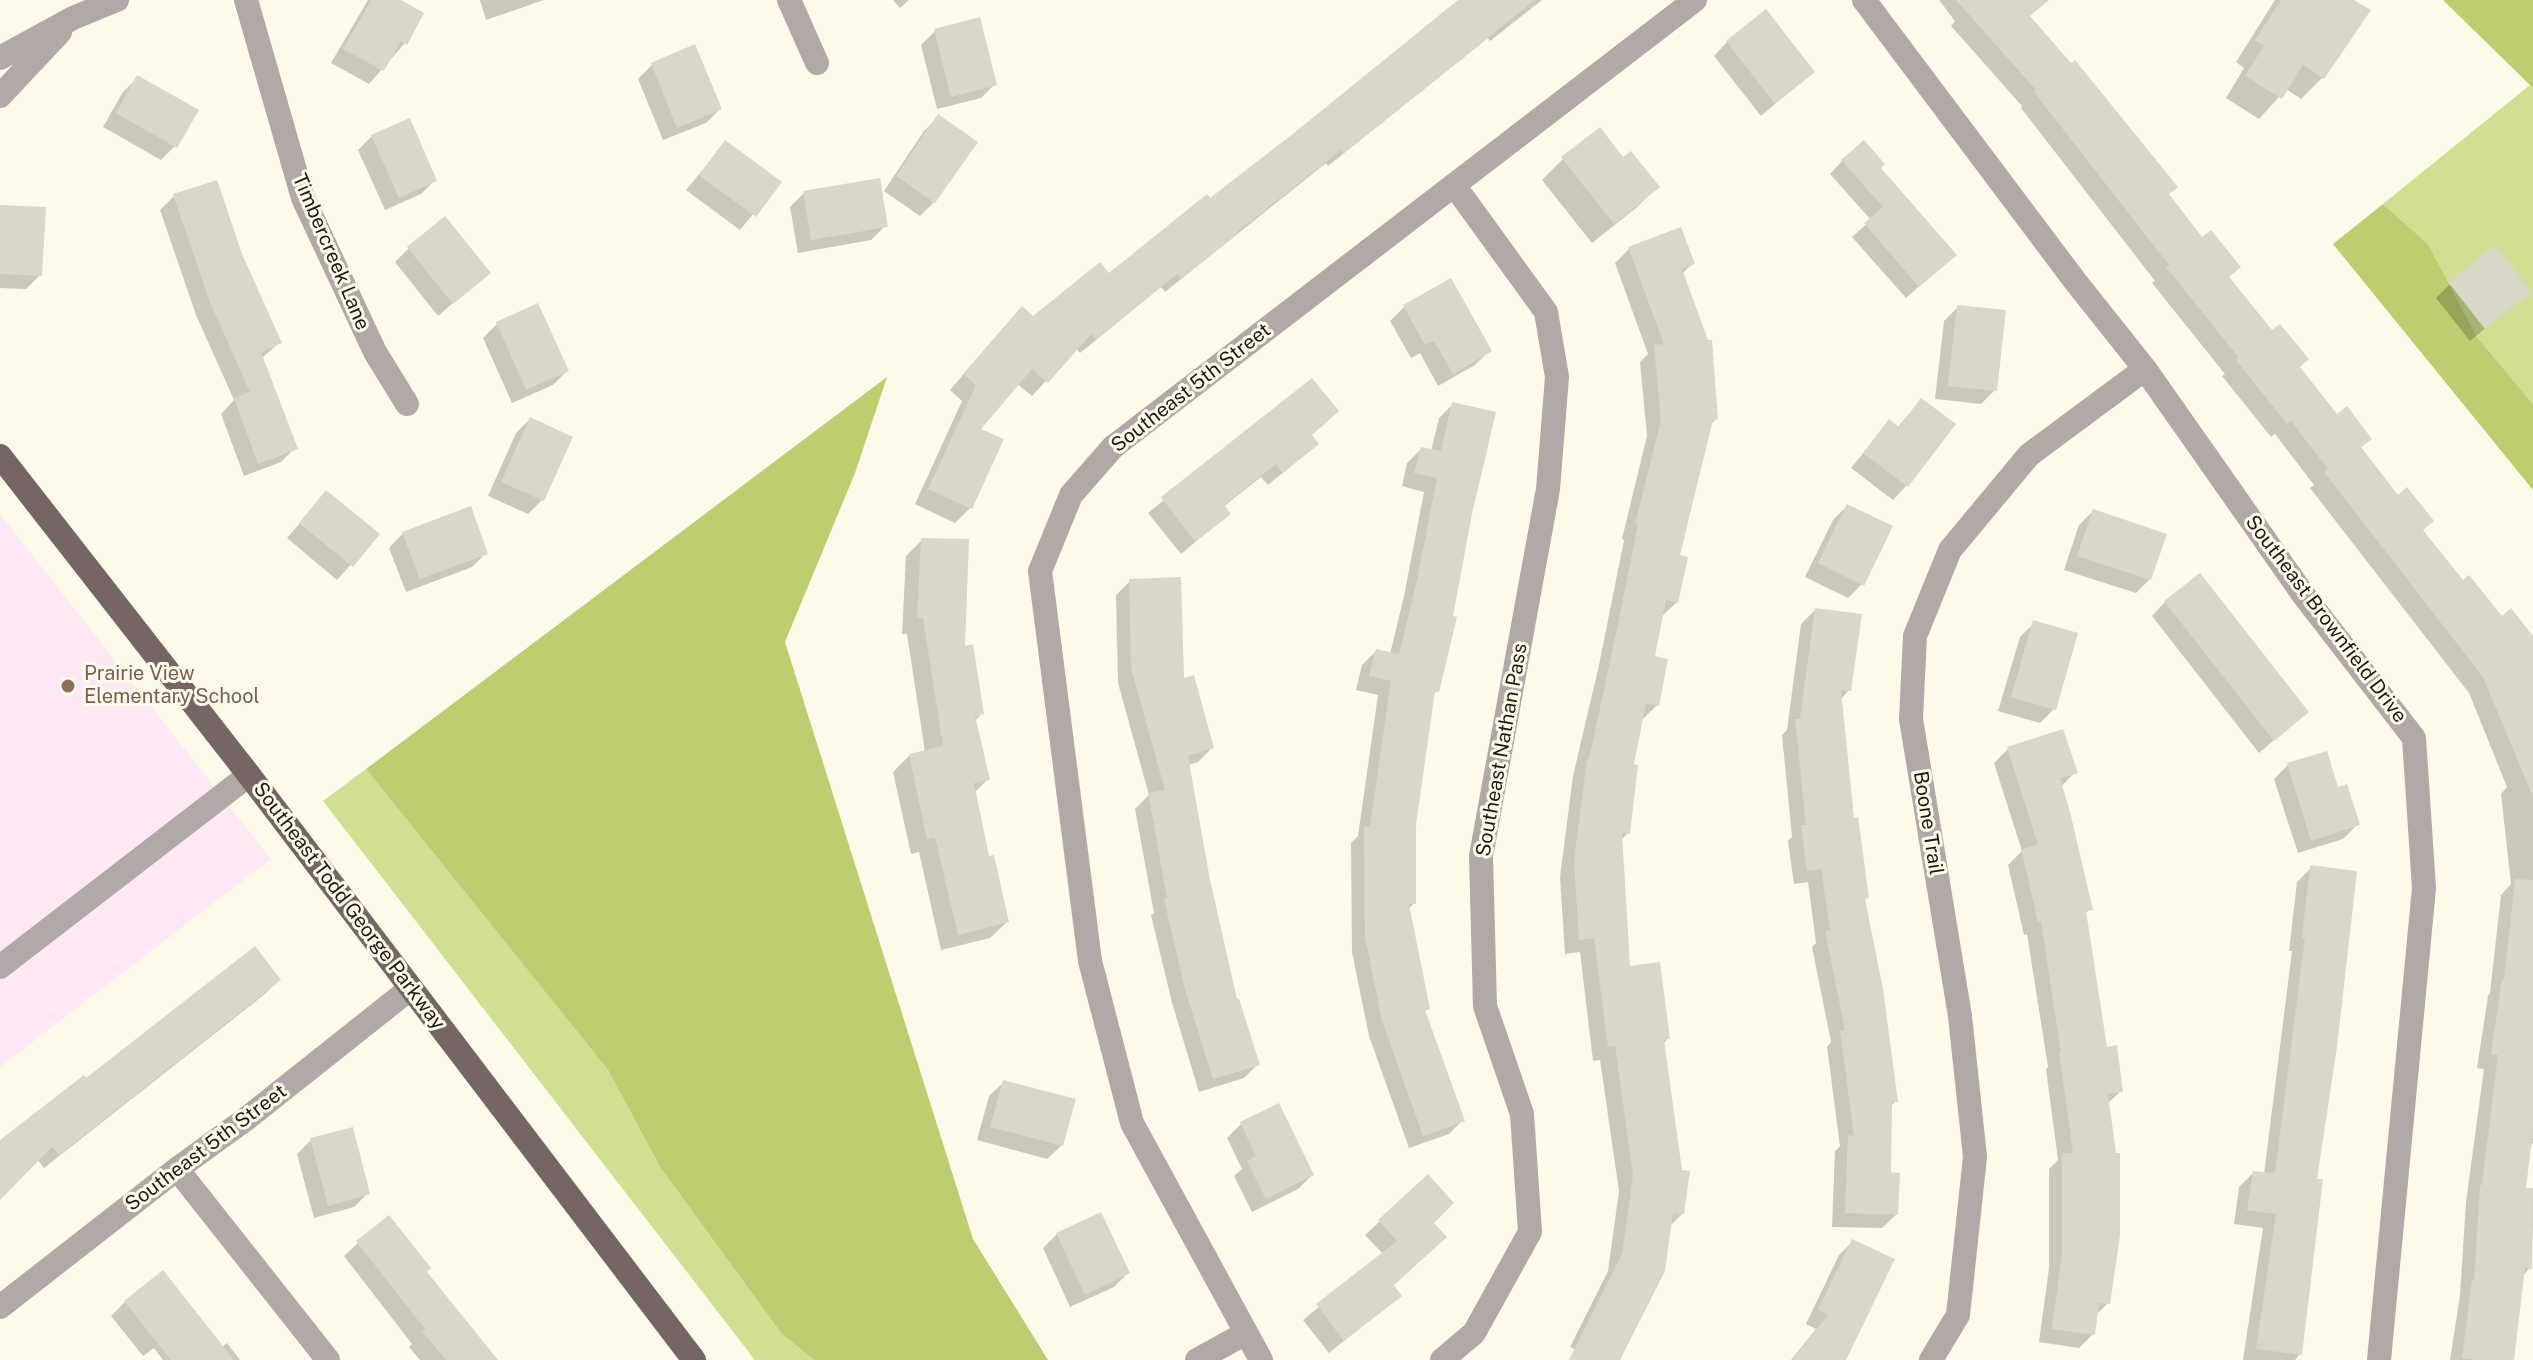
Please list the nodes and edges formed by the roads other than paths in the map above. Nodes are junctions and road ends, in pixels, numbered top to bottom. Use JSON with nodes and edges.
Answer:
{"nodes":[{"id":1,"x":117,"y":0,"type":"edge"},
{"id":2,"x":246,"y":0,"type":"edge"},
{"id":3,"x":789,"y":0,"type":"edge"},
{"id":4,"x":1695,"y":0,"type":"edge"},
{"id":5,"x":1864,"y":0,"type":"edge"},
{"id":6,"x":73,"y":18,"type":"junction"},
{"id":7,"x":0,"y":58,"type":"edge"},
{"id":8,"x":817,"y":63,"type":"dead end"},
{"id":9,"x":0,"y":96,"type":"edge"},
{"id":10,"x":1454,"y":185,"type":"junction"},
{"id":11,"x":2145,"y":369,"type":"junction"},
{"id":12,"x":407,"y":404,"type":"dead end"},
{"id":13,"x":0,"y":456,"type":"edge"},
{"id":14,"x":249,"y":775,"type":"junction"},
{"id":15,"x":0,"y":967,"type":"edge"},
{"id":16,"x":411,"y":988,"type":"junction"},
{"id":17,"x":177,"y":1169,"type":"junction"},
{"id":18,"x":0,"y":1307,"type":"edge"},
{"id":19,"x":1246,"y":1333,"type":"junction"},
{"id":20,"x":328,"y":1360,"type":"edge"},
{"id":21,"x":694,"y":1360,"type":"edge"},
{"id":22,"x":1197,"y":1360,"type":"edge"},
{"id":23,"x":1261,"y":1360,"type":"edge"},
{"id":24,"x":1442,"y":1360,"type":"edge"},
{"id":25,"x":1931,"y":1360,"type":"edge"},
{"id":26,"x":2379,"y":1360,"type":"edge"}],
"edges":[{"from":1,"to":6,"type":"street"},
{"from":2,"to":12,"type":"street","name":"Timbercreek Lane"},
{"from":3,"to":8,"type":"street"},
{"from":4,"to":10,"type":"street","name":"Southeast 5th Street"},
{"from":5,"to":11,"type":"street","name":"Southeast Brownfield Drive"},
{"from":6,"to":7,"type":"street"},
{"from":6,"to":9,"type":"street"},
{"from":10,"to":19,"type":"street","name":"Southeast 5th Street"},
{"from":10,"to":24,"type":"street","name":"Southeast Nathan Pass"},
{"from":11,"to":25,"type":"street","name":"Boone Trail"},
{"from":11,"to":26,"type":"street","name":"Southeast Brownfield Drive"},
{"from":13,"to":14,"type":"main road","name":"Southeast Todd George Parkway"},
{"from":14,"to":15,"type":"street"},
{"from":14,"to":16,"type":"main road","name":"Southeast Todd George Parkway"},
{"from":16,"to":17,"type":"street","name":"Southeast 5th Street"},
{"from":16,"to":21,"type":"main road","name":"Southeast Todd George Parkway"},
{"from":17,"to":18,"type":"street","name":"Southeast 5th Street"},
{"from":17,"to":20,"type":"street"},
{"from":19,"to":22,"type":"street"},
{"from":19,"to":23,"type":"street","name":"Southeast 5th Street"}]}
